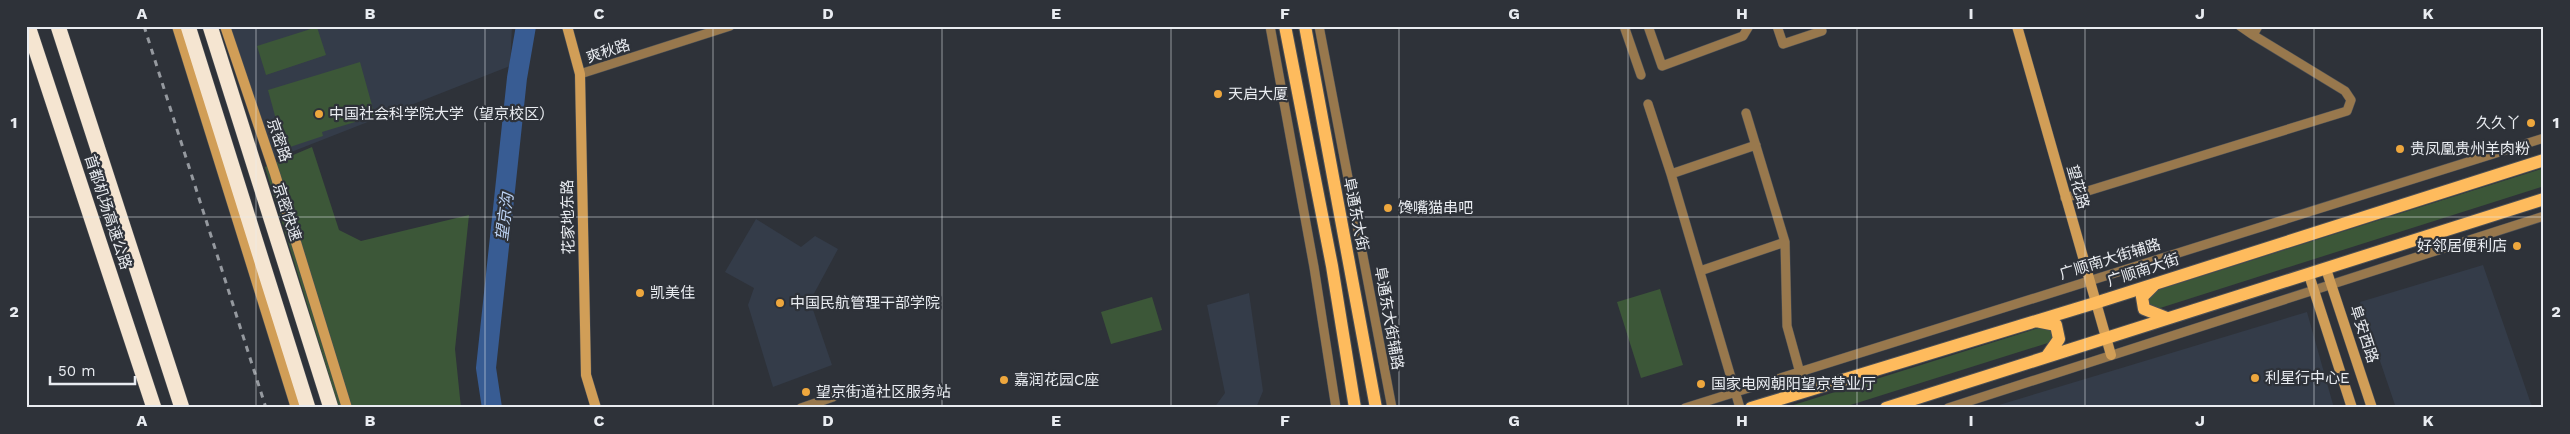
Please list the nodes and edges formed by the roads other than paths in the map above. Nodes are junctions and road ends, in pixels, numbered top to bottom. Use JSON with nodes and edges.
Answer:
{"nodes":[{"id":1,"x":28,"y":26,"type":"edge"},
{"id":2,"x":58,"y":26,"type":"edge"},
{"id":3,"x":176,"y":26,"type":"edge"},
{"id":4,"x":188,"y":26,"type":"edge"},
{"id":5,"x":210,"y":26,"type":"edge"},
{"id":6,"x":225,"y":26,"type":"edge"},
{"id":7,"x":567,"y":26,"type":"edge"},
{"id":8,"x":730,"y":26,"type":"edge"},
{"id":9,"x":1270,"y":26,"type":"edge"},
{"id":10,"x":1285,"y":26,"type":"edge"},
{"id":11,"x":1319,"y":26,"type":"edge"},
{"id":12,"x":1624,"y":26,"type":"edge"},
{"id":13,"x":1648,"y":26,"type":"edge"},
{"id":14,"x":1749,"y":26,"type":"edge"},
{"id":15,"x":1778,"y":26,"type":"edge"},
{"id":16,"x":1820,"y":26,"type":"edge"},
{"id":17,"x":2240,"y":26,"type":"edge"},
{"id":18,"x":2258,"y":26,"type":"edge"},
{"id":19,"x":1306,"y":27,"type":"edge"},
{"id":20,"x":2019,"y":28,"type":"edge"},
{"id":21,"x":2253,"y":35,"type":"junction"},
{"id":22,"x":580,"y":74,"type":"junction"},
{"id":23,"x":1642,"y":75,"type":"dead end"},
{"id":24,"x":1648,"y":104,"type":"dead end"},
{"id":25,"x":1746,"y":113,"type":"dead end"},
{"id":26,"x":2544,"y":138,"type":"edge"},
{"id":27,"x":1756,"y":145,"type":"junction"},
{"id":28,"x":2544,"y":160,"type":"edge"},
{"id":29,"x":1671,"y":174,"type":"junction"},
{"id":30,"x":2065,"y":198,"type":"junction"},
{"id":31,"x":2544,"y":199,"type":"edge"},
{"id":32,"x":2544,"y":216,"type":"edge"},
{"id":33,"x":1785,"y":242,"type":"junction"},
{"id":34,"x":2326,"y":269,"type":"junction"},
{"id":35,"x":1700,"y":271,"type":"junction"},
{"id":36,"x":2309,"y":275,"type":"junction"},
{"id":37,"x":2088,"y":280,"type":"junction"},
{"id":38,"x":2157,"y":283,"type":"junction"},
{"id":39,"x":2332,"y":283,"type":"junction"},
{"id":40,"x":2313,"y":290,"type":"junction"},
{"id":41,"x":2095,"y":303,"type":"junction"},
{"id":42,"x":2167,"y":318,"type":"junction"},
{"id":43,"x":2036,"y":321,"type":"junction"},
{"id":44,"x":2106,"y":337,"type":"junction"},
{"id":45,"x":2111,"y":355,"type":"junction"},
{"id":46,"x":2047,"y":356,"type":"junction"},
{"id":47,"x":1800,"y":371,"type":"junction"},
{"id":48,"x":1805,"y":391,"type":"junction"},
{"id":49,"x":1734,"y":392,"type":"junction"},
{"id":50,"x":833,"y":397,"type":"dead end"},
{"id":51,"x":154,"y":408,"type":"edge"},
{"id":52,"x":182,"y":408,"type":"edge"},
{"id":53,"x":296,"y":408,"type":"edge"},
{"id":54,"x":308,"y":408,"type":"edge"},
{"id":55,"x":331,"y":408,"type":"edge"},
{"id":56,"x":347,"y":408,"type":"edge"},
{"id":57,"x":596,"y":408,"type":"edge"},
{"id":58,"x":801,"y":408,"type":"edge"},
{"id":59,"x":1336,"y":408,"type":"edge"},
{"id":60,"x":1355,"y":408,"type":"edge"},
{"id":61,"x":1376,"y":408,"type":"edge"},
{"id":62,"x":1392,"y":408,"type":"edge"},
{"id":63,"x":1685,"y":408,"type":"edge"},
{"id":64,"x":1740,"y":408,"type":"edge"},
{"id":65,"x":1751,"y":408,"type":"edge"},
{"id":66,"x":1886,"y":408,"type":"edge"},
{"id":67,"x":1948,"y":408,"type":"edge"},
{"id":68,"x":2352,"y":408,"type":"edge"},
{"id":69,"x":2372,"y":408,"type":"edge"}],
"edges":[{"from":1,"to":51,"type":"highway","name":"首都机场高速公路"},
{"from":2,"to":52,"type":"highway","name":"首都机场高速公路"},
{"from":3,"to":53,"type":"main road"},
{"from":4,"to":54,"type":"highway"},
{"from":5,"to":55,"type":"highway","name":"京密快速"},
{"from":6,"to":56,"type":"main road","name":"京密路"},
{"from":7,"to":22,"type":"main road","name":"花家地东路"},
{"from":8,"to":22,"type":"street","name":"爽秋路"},
{"from":9,"to":59,"type":"street"},
{"from":10,"to":60,"type":"main road"},
{"from":11,"to":62,"type":"street","name":"阜通东大街辅路"},
{"from":12,"to":23,"type":"street"},
{"from":13,"to":14,"type":"street"},
{"from":15,"to":16,"type":"street"},
{"from":17,"to":21,"type":"street"},
{"from":18,"to":21,"type":"street"},
{"from":19,"to":61,"type":"main road","name":"阜通东大街"},
{"from":20,"to":30,"type":"main road","name":"望花路"},
{"from":21,"to":30,"type":"street"},
{"from":22,"to":57,"type":"main road","name":"花家地东路"},
{"from":24,"to":29,"type":"street"},
{"from":25,"to":27,"type":"street"},
{"from":26,"to":37,"type":"street","name":"广顺南大街辅路"},
{"from":27,"to":29,"type":"street"},
{"from":27,"to":33,"type":"street"},
{"from":28,"to":38,"type":"main road","name":"广顺南大街"},
{"from":29,"to":35,"type":"street"},
{"from":30,"to":37,"type":"main road","name":"望花路"},
{"from":31,"to":34,"type":"main road"},
{"from":32,"to":39,"type":"street"},
{"from":33,"to":35,"type":"street"},
{"from":33,"to":47,"type":"street"},
{"from":34,"to":36,"type":"main road"},
{"from":34,"to":39,"type":"main road","name":"阜安西路"},
{"from":35,"to":49,"type":"street"},
{"from":36,"to":40,"type":"main road"},
{"from":36,"to":42,"type":"main road"},
{"from":37,"to":41,"type":"main road","name":"望花路"},
{"from":37,"to":47,"type":"street","name":"广顺南大街辅路"},
{"from":38,"to":41,"type":"main road","name":"广顺南大街"},
{"from":38,"to":42,"type":"main road"},
{"from":39,"to":40,"type":"street"},
{"from":39,"to":69,"type":"main road","name":"阜安西路"},
{"from":40,"to":45,"type":"street"},
{"from":40,"to":68,"type":"main road"},
{"from":41,"to":43,"type":"main road","name":"广顺南大街"},
{"from":41,"to":44,"type":"main road","name":"望花路"},
{"from":42,"to":44,"type":"main road"},
{"from":43,"to":46,"type":"main road"},
{"from":43,"to":48,"type":"main road","name":"广顺南大街"},
{"from":44,"to":45,"type":"main road","name":"望花路"},
{"from":44,"to":46,"type":"main road"},
{"from":45,"to":67,"type":"street"},
{"from":46,"to":66,"type":"main road"},
{"from":47,"to":48,"type":"street"},
{"from":47,"to":49,"type":"street","name":"广顺南大街辅路"},
{"from":48,"to":65,"type":"main road","name":"广顺南大街"},
{"from":49,"to":63,"type":"street","name":"广顺南大街辅路"},
{"from":49,"to":64,"type":"street"},
{"from":50,"to":58,"type":"street"}]}
